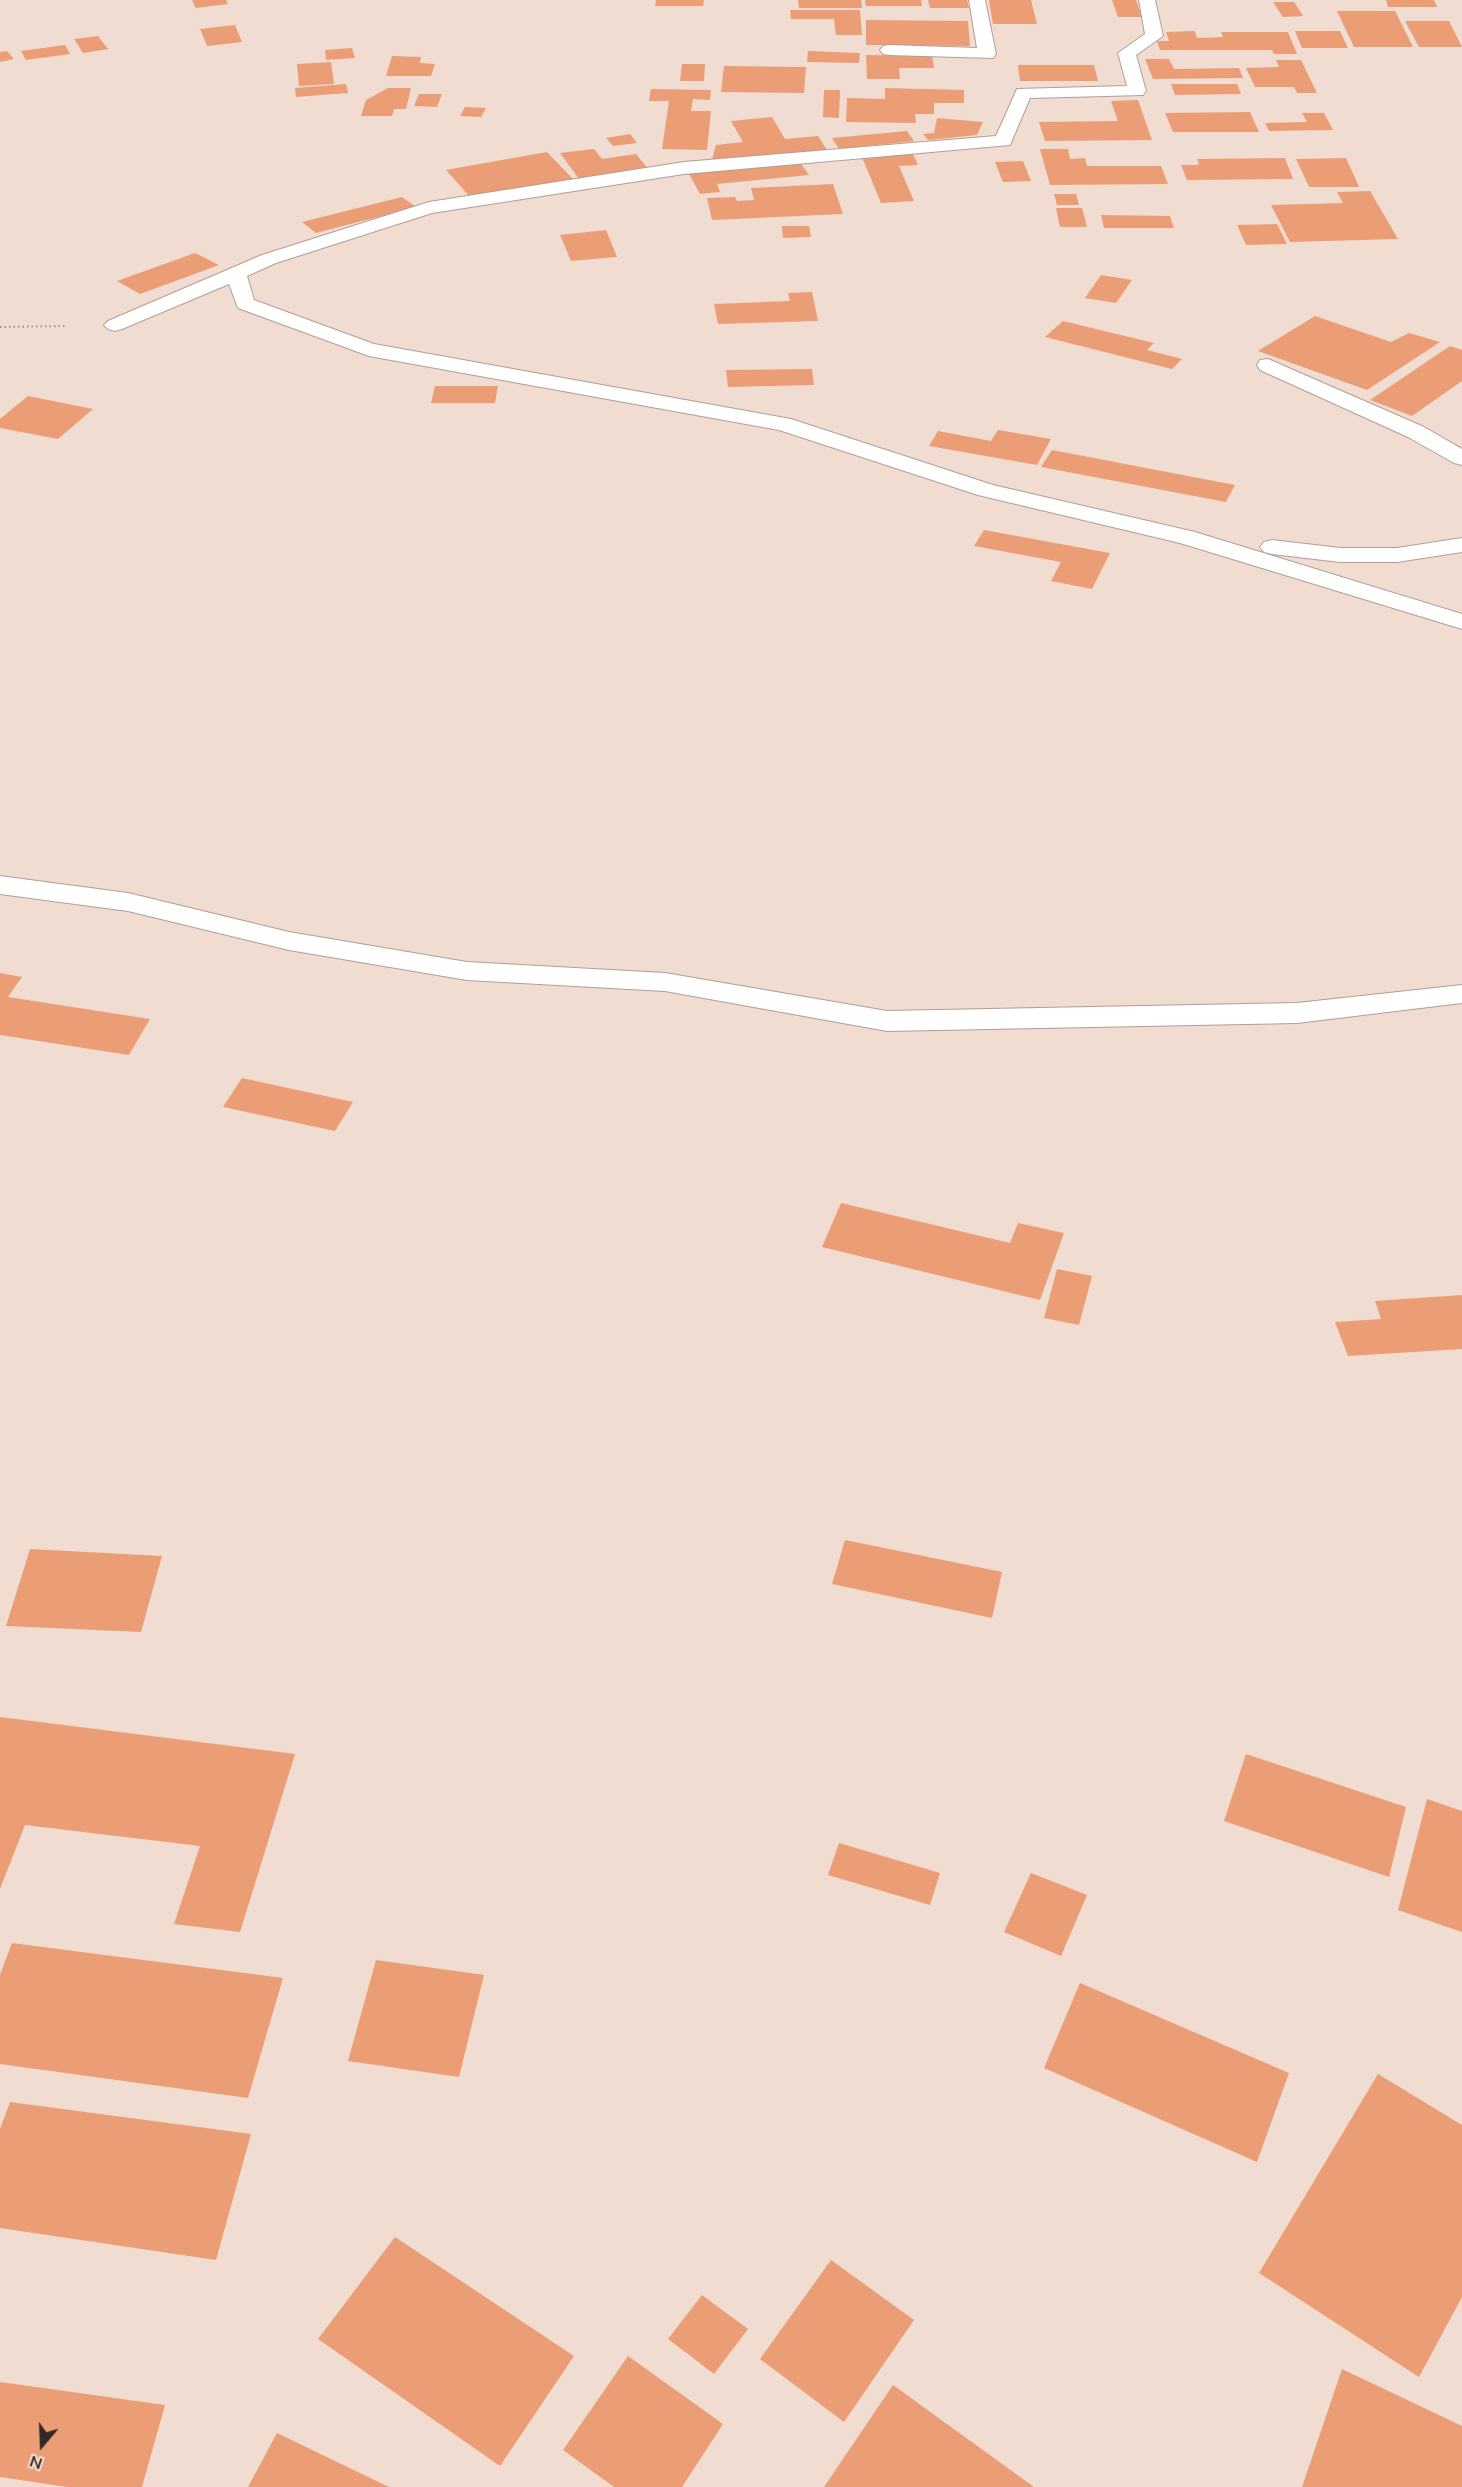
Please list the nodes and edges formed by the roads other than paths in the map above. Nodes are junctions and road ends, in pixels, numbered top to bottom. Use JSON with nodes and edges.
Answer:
{"nodes":[{"id":1,"x":977,"y":0,"type":"edge"},
{"id":2,"x":1147,"y":0,"type":"edge"},
{"id":3,"x":889,"y":50,"type":"dead end"},
{"id":4,"x":236,"y":273,"type":"junction"},
{"id":5,"x":115,"y":325,"type":"road end"},
{"id":6,"x":1268,"y":365,"type":"dead end"},
{"id":7,"x":1462,"y":458,"type":"edge"},
{"id":8,"x":1187,"y":537,"type":"junction"},
{"id":9,"x":1462,"y":545,"type":"edge"},
{"id":10,"x":1462,"y":622,"type":"edge"},
{"id":11,"x":0,"y":885,"type":"edge"},
{"id":12,"x":1462,"y":994,"type":"edge"}],
"edges":[{"from":1,"to":3,"type":"street"},
{"from":2,"to":4,"type":"street"},
{"from":4,"to":5,"type":"street"},
{"from":4,"to":8,"type":"street"},
{"from":6,"to":7,"type":"street"},
{"from":8,"to":9,"type":"street"},
{"from":8,"to":10,"type":"street"},
{"from":11,"to":12,"type":"street"}]}
